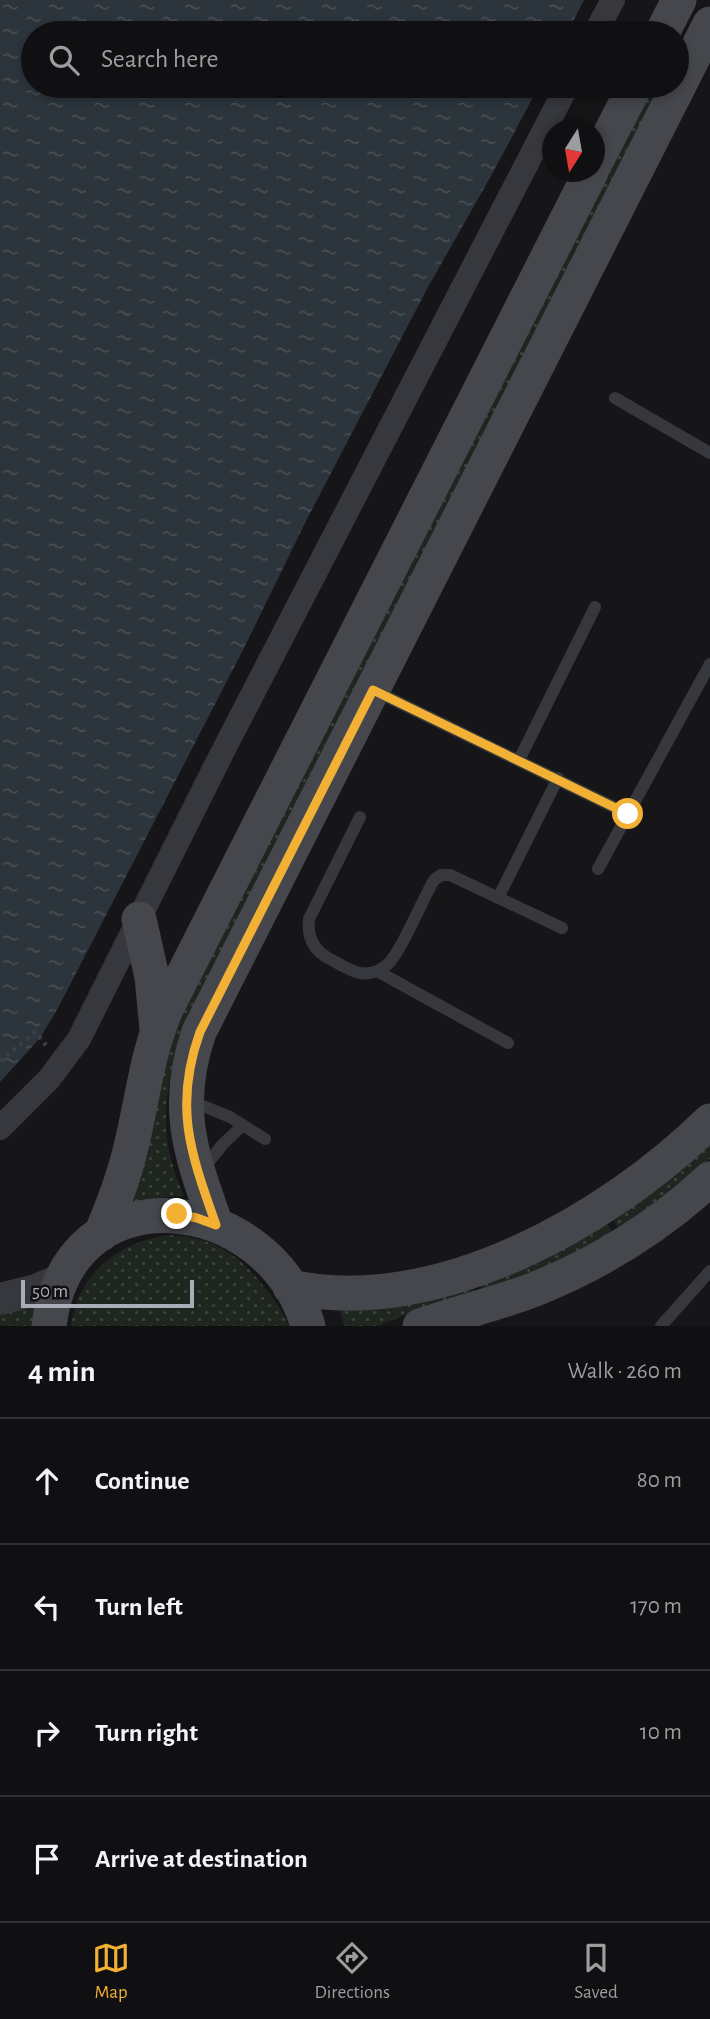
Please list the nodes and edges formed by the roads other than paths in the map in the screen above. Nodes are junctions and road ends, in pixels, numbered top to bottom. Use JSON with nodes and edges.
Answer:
{"nodes":[{"id":1,"x":613,"y":0,"type":"edge"},
{"id":2,"x":679,"y":0,"type":"edge"},
{"id":3,"x":602,"y":21,"type":"edge"},
{"id":4,"x":668,"y":21,"type":"edge"},
{"id":5,"x":710,"y":24,"type":"edge"},
{"id":6,"x":689,"y":66,"type":"edge"},
{"id":7,"x":561,"y":98,"type":"edge"},
{"id":8,"x":629,"y":98,"type":"edge"},
{"id":9,"x":673,"y":98,"type":"edge"},
{"id":10,"x":605,"y":144,"type":"edge"},
{"id":11,"x":586,"y":182,"type":"edge"},
{"id":12,"x":615,"y":398,"type":"dead end"},
{"id":13,"x":710,"y":453,"type":"edge"},
{"id":14,"x":595,"y":607,"type":"dead end"},
{"id":15,"x":710,"y":664,"type":"edge"},
{"id":16,"x":373,"y":690,"type":"junction"},
{"id":17,"x":519,"y":760,"type":"junction"},
{"id":18,"x":558,"y":778,"type":"junction"},
{"id":19,"x":628,"y":814,"type":"junction"},
{"id":20,"x":360,"y":817,"type":"dead end"},
{"id":21,"x":598,"y":869,"type":"dead end"},
{"id":22,"x":498,"y":898,"type":"junction"},
{"id":23,"x":139,"y":919,"type":"junction"},
{"id":24,"x":562,"y":928,"type":"dead end"},
{"id":25,"x":377,"y":971,"type":"junction"},
{"id":26,"x":158,"y":1030,"type":"junction"},
{"id":27,"x":508,"y":1043,"type":"dead end"},
{"id":28,"x":185,"y":1099,"type":"junction"},
{"id":29,"x":710,"y":1121,"type":"edge"},
{"id":30,"x":243,"y":1125,"type":"junction"},
{"id":31,"x":0,"y":1128,"type":"edge"},
{"id":32,"x":265,"y":1139,"type":"dead end"},
{"id":33,"x":198,"y":1175,"type":"junction"},
{"id":34,"x":710,"y":1178,"type":"edge"},
{"id":35,"x":216,"y":1225,"type":"junction"},
{"id":36,"x":101,"y":1234,"type":"junction"},
{"id":37,"x":710,"y":1271,"type":"edge"},
{"id":38,"x":62,"y":1279,"type":"junction"},
{"id":39,"x":290,"y":1287,"type":"junction"},
{"id":40,"x":0,"y":1299,"type":"edge"},
{"id":41,"x":463,"y":1318,"type":"edge"},
{"id":42,"x":50,"y":1326,"type":"edge"},
{"id":43,"x":308,"y":1326,"type":"edge"},
{"id":44,"x":420,"y":1326,"type":"edge"},
{"id":45,"x":662,"y":1326,"type":"edge"}],
"edges":[{"from":1,"to":3,"type":"street"},
{"from":2,"to":4,"type":"main road"},
{"from":5,"to":6,"type":"main road"},
{"from":7,"to":23,"type":"street"},
{"from":8,"to":10,"type":"main road"},
{"from":9,"to":16,"type":"main road"},
{"from":11,"to":26,"type":"main road"},
{"from":12,"to":13,"type":"lane"},
{"from":14,"to":17,"type":"lane"},
{"from":15,"to":19,"type":"lane"},
{"from":16,"to":17,"type":"lane"},
{"from":16,"to":28,"type":"main road"},
{"from":17,"to":18,"type":"lane"},
{"from":18,"to":19,"type":"lane"},
{"from":18,"to":22,"type":"lane"},
{"from":19,"to":21,"type":"lane"},
{"from":20,"to":25,"type":"lane"},
{"from":22,"to":24,"type":"lane"},
{"from":22,"to":25,"type":"lane"},
{"from":23,"to":26,"type":"main road"},
{"from":23,"to":31,"type":"street"},
{"from":25,"to":27,"type":"lane"},
{"from":26,"to":36,"type":"main road"},
{"from":28,"to":30,"type":"lane"},
{"from":28,"to":33,"type":"main road"},
{"from":29,"to":39,"type":"main road"},
{"from":30,"to":32,"type":"lane"},
{"from":30,"to":33,"type":"lane"},
{"from":33,"to":35,"type":"main road"},
{"from":34,"to":41,"type":"main road"},
{"from":35,"to":36,"type":"main road"},
{"from":35,"to":39,"type":"main road"},
{"from":36,"to":38,"type":"main road"},
{"from":37,"to":45,"type":"lane"},
{"from":38,"to":40,"type":"street"},
{"from":38,"to":42,"type":"main road"},
{"from":39,"to":43,"type":"main road"},
{"from":41,"to":44,"type":"main road"}]}
